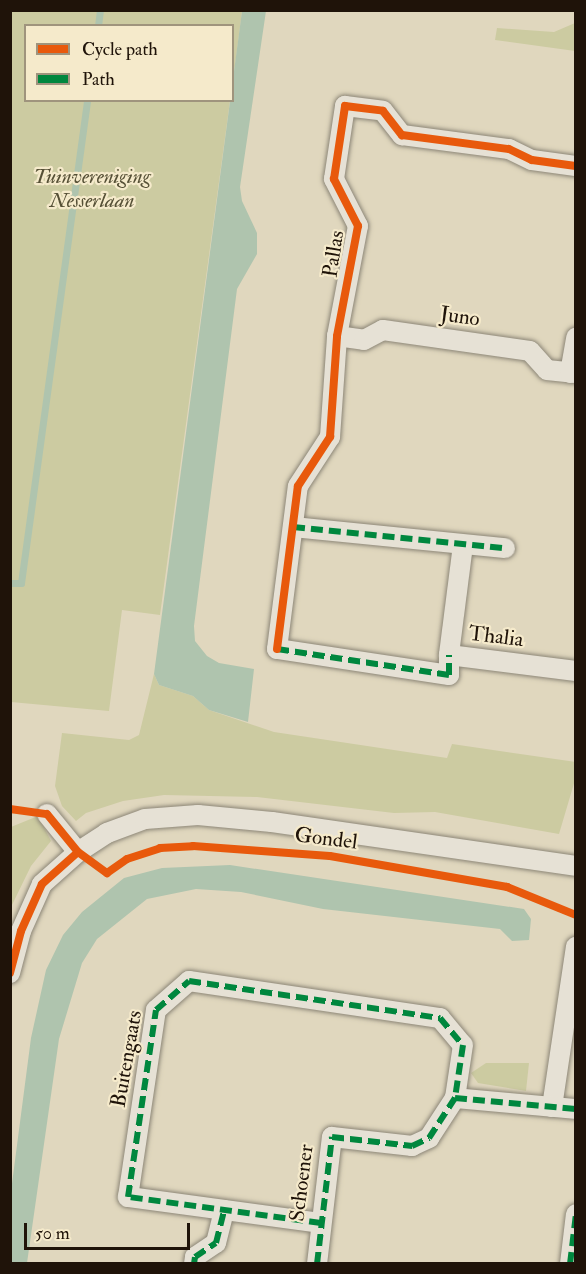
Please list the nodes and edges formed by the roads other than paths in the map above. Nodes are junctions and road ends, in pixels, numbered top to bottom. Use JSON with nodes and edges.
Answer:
{"nodes":[{"id":1,"x":576,"y":166,"type":"edge"},
{"id":2,"x":337,"y":336,"type":"junction"},
{"id":3,"x":576,"y":338,"type":"edge"},
{"id":4,"x":573,"y":373,"type":"edge"},
{"id":5,"x":293,"y":527,"type":"junction"},
{"id":6,"x":463,"y":545,"type":"junction"},
{"id":7,"x":505,"y":548,"type":"dead end"},
{"id":8,"x":449,"y":655,"type":"junction"},
{"id":9,"x":576,"y":671,"type":"edge"},
{"id":10,"x":47,"y":814,"type":"dead end"},
{"id":11,"x":78,"y":852,"type":"junction"},
{"id":12,"x":576,"y":866,"type":"edge"},
{"id":13,"x":574,"y":957,"type":"edge"},
{"id":14,"x":10,"y":973,"type":"edge"},
{"id":15,"x":455,"y":1098,"type":"junction"},
{"id":16,"x":552,"y":1107,"type":"junction"},
{"id":17,"x":576,"y":1109,"type":"edge"},
{"id":18,"x":224,"y":1210,"type":"junction"},
{"id":19,"x":576,"y":1214,"type":"edge"},
{"id":20,"x":321,"y":1223,"type":"junction"},
{"id":21,"x":194,"y":1263,"type":"edge"},
{"id":22,"x":317,"y":1263,"type":"edge"},
{"id":23,"x":570,"y":1263,"type":"edge"}],
"edges":[{"from":1,"to":2,"type":"street","name":"Pallas"},
{"from":2,"to":4,"type":"street","name":"Juno"},
{"from":2,"to":5,"type":"street","name":"Pallas"},
{"from":3,"to":4,"type":"street"},
{"from":5,"to":6,"type":"street"},
{"from":5,"to":8,"type":"street","name":"Pallas"},
{"from":6,"to":7,"type":"street"},
{"from":6,"to":8,"type":"street","name":"Thalia"},
{"from":8,"to":9,"type":"street","name":"Thalia"},
{"from":10,"to":11,"type":"street"},
{"from":11,"to":12,"type":"street","name":"Gondel"},
{"from":11,"to":14,"type":"street","name":"Gondel"},
{"from":13,"to":16,"type":"street"},
{"from":15,"to":16,"type":"street"},
{"from":15,"to":18,"type":"street","name":"Buitengaats"},
{"from":15,"to":20,"type":"street","name":"Schoener"},
{"from":16,"to":17,"type":"street"},
{"from":18,"to":20,"type":"street","name":"Buitengaats"},
{"from":18,"to":21,"type":"street"},
{"from":19,"to":23,"type":"street"},
{"from":20,"to":22,"type":"street","name":"Schoener"}]}
